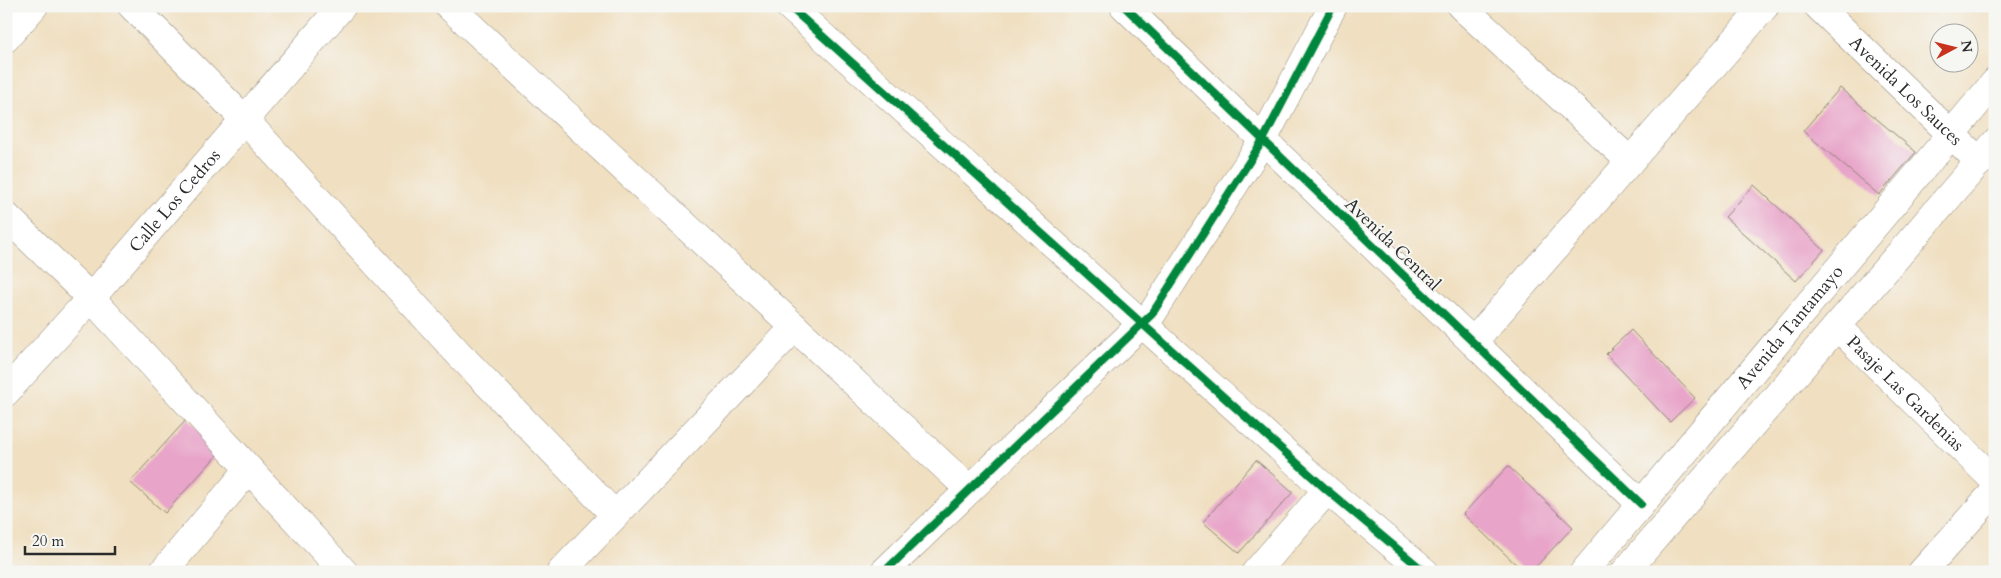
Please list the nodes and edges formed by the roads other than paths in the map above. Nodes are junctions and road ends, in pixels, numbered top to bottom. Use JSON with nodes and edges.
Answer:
{"nodes":[{"id":1,"x":34,"y":6,"type":"edge"},
{"id":2,"x":132,"y":6,"type":"edge"},
{"id":3,"x":342,"y":6,"type":"edge"},
{"id":4,"x":449,"y":6,"type":"edge"},
{"id":5,"x":789,"y":6,"type":"edge"},
{"id":6,"x":1124,"y":6,"type":"edge"},
{"id":7,"x":1333,"y":6,"type":"edge"},
{"id":8,"x":1461,"y":6,"type":"edge"},
{"id":9,"x":1765,"y":6,"type":"edge"},
{"id":10,"x":1818,"y":6,"type":"edge"},
{"id":11,"x":6,"y":38,"type":"edge"},
{"id":12,"x":1995,"y":82,"type":"edge"},
{"id":13,"x":244,"y":119,"type":"junction"},
{"id":14,"x":1951,"y":136,"type":"junction"},
{"id":15,"x":1264,"y":140,"type":"junction"},
{"id":16,"x":1990,"y":160,"type":"edge"},
{"id":17,"x":1630,"y":161,"type":"junction"},
{"id":18,"x":6,"y":216,"type":"edge"},
{"id":19,"x":91,"y":298,"type":"junction"},
{"id":20,"x":1142,"y":324,"type":"junction"},
{"id":21,"x":1838,"y":326,"type":"junction"},
{"id":22,"x":795,"y":327,"type":"junction"},
{"id":23,"x":1473,"y":342,"type":"junction"},
{"id":24,"x":6,"y":392,"type":"edge"},
{"id":25,"x":249,"y":469,"type":"junction"},
{"id":26,"x":1995,"y":481,"type":"edge"},
{"id":27,"x":969,"y":489,"type":"junction"},
{"id":28,"x":1327,"y":490,"type":"junction"},
{"id":29,"x":1995,"y":491,"type":"edge"},
{"id":30,"x":1641,"y":504,"type":"junction"},
{"id":31,"x":615,"y":515,"type":"junction"},
{"id":32,"x":163,"y":572,"type":"edge"},
{"id":33,"x":344,"y":572,"type":"edge"},
{"id":34,"x":560,"y":572,"type":"edge"},
{"id":35,"x":884,"y":572,"type":"edge"},
{"id":36,"x":1256,"y":572,"type":"edge"},
{"id":37,"x":1426,"y":572,"type":"edge"},
{"id":38,"x":1584,"y":572,"type":"edge"},
{"id":39,"x":1625,"y":572,"type":"edge"},
{"id":40,"x":1922,"y":572,"type":"edge"}],
"edges":[{"from":1,"to":11,"type":"street"},
{"from":2,"to":13,"type":"street"},
{"from":3,"to":13,"type":"street","name":"Calle Los Cedros"},
{"from":4,"to":22,"type":"street"},
{"from":5,"to":20,"type":"street"},
{"from":6,"to":15,"type":"street","name":"Avenida Central"},
{"from":7,"to":15,"type":"street"},
{"from":8,"to":17,"type":"street"},
{"from":9,"to":17,"type":"street"},
{"from":10,"to":14,"type":"street","name":"Avenida Los Sauces"},
{"from":12,"to":14,"type":"street","name":"Avenida Tantamayo"},
{"from":13,"to":19,"type":"street","name":"Calle Los Cedros"},
{"from":13,"to":31,"type":"street"},
{"from":14,"to":16,"type":"street","name":"Avenida Los Sauces"},
{"from":14,"to":30,"type":"street","name":"Avenida Tantamayo"},
{"from":15,"to":20,"type":"street"},
{"from":15,"to":23,"type":"street","name":"Avenida Central"},
{"from":16,"to":21,"type":"street","name":"Avenida Tantamayo"},
{"from":17,"to":23,"type":"street"},
{"from":18,"to":19,"type":"street"},
{"from":19,"to":24,"type":"street","name":"Calle Los Cedros"},
{"from":19,"to":25,"type":"street"},
{"from":20,"to":27,"type":"street"},
{"from":20,"to":28,"type":"street"},
{"from":21,"to":26,"type":"street","name":"Pasaje Las Gardenias"},
{"from":21,"to":39,"type":"street","name":"Avenida Tantamayo"},
{"from":22,"to":27,"type":"street"},
{"from":22,"to":31,"type":"street"},
{"from":23,"to":30,"type":"street","name":"Avenida Central"},
{"from":25,"to":32,"type":"street"},
{"from":25,"to":33,"type":"street"},
{"from":27,"to":35,"type":"street"},
{"from":28,"to":36,"type":"street"},
{"from":28,"to":37,"type":"street"},
{"from":29,"to":40,"type":"street"},
{"from":30,"to":38,"type":"street","name":"Avenida Tantamayo"},
{"from":31,"to":34,"type":"street"}]}
